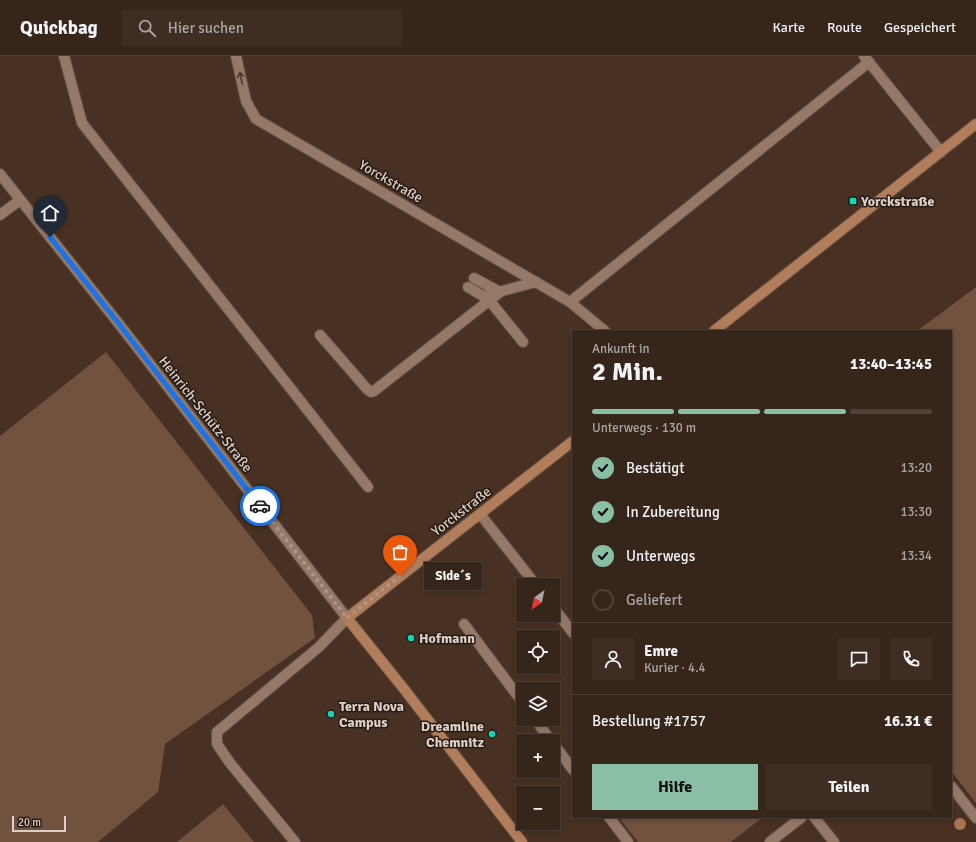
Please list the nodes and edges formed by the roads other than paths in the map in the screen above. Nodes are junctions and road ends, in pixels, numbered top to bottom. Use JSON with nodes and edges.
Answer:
{"nodes":[{"id":1,"x":64,"y":56,"type":"edge"},
{"id":2,"x":236,"y":56,"type":"edge"},
{"id":3,"x":866,"y":59,"type":"edge"},
{"id":4,"x":976,"y":124,"type":"edge"},
{"id":5,"x":941,"y":152,"type":"junction"},
{"id":6,"x":0,"y":174,"type":"edge"},
{"id":7,"x":20,"y":200,"type":"junction"},
{"id":8,"x":0,"y":215,"type":"edge"},
{"id":9,"x":474,"y":278,"type":"dead end"},
{"id":10,"x":536,"y":282,"type":"junction"},
{"id":11,"x":468,"y":287,"type":"dead end"},
{"id":12,"x":500,"y":292,"type":"junction"},
{"id":13,"x":489,"y":300,"type":"junction"},
{"id":14,"x":570,"y":302,"type":"junction"},
{"id":15,"x":604,"y":330,"type":"edge"},
{"id":16,"x":715,"y":330,"type":"edge"},
{"id":17,"x":320,"y":335,"type":"dead end"},
{"id":18,"x":523,"y":342,"type":"dead end"},
{"id":19,"x":572,"y":442,"type":"edge"},
{"id":20,"x":368,"y":488,"type":"dead end"},
{"id":21,"x":480,"y":514,"type":"junction"},
{"id":22,"x":530,"y":578,"type":"edge"},
{"id":23,"x":560,"y":616,"type":"edge"},
{"id":24,"x":347,"y":618,"type":"junction"},
{"id":25,"x":464,"y":624,"type":"dead end"},
{"id":26,"x":572,"y":632,"type":"edge"},
{"id":27,"x":516,"y":694,"type":"edge"},
{"id":28,"x":560,"y":753,"type":"edge"},
{"id":29,"x":572,"y":769,"type":"edge"},
{"id":30,"x":952,"y":787,"type":"edge"},
{"id":31,"x":801,"y":818,"type":"edge"},
{"id":32,"x":815,"y":818,"type":"edge"},
{"id":33,"x":976,"y":818,"type":"edge"},
{"id":34,"x":612,"y":819,"type":"edge"},
{"id":35,"x":295,"y":842,"type":"edge"},
{"id":36,"x":522,"y":842,"type":"edge"},
{"id":37,"x":628,"y":842,"type":"edge"},
{"id":38,"x":770,"y":842,"type":"edge"},
{"id":39,"x":834,"y":842,"type":"edge"}],
"edges":[{"from":1,"to":20,"type":"street"},
{"from":10,"to":2,"type":"street","name":"Yorckstraße","one_way":true},
{"from":3,"to":5,"type":"street"},
{"from":3,"to":14,"type":"street"},
{"from":4,"to":5,"type":"main road"},
{"from":5,"to":16,"type":"main road"},
{"from":6,"to":7,"type":"street","name":"Heinrich-Schütz-Straße"},
{"from":7,"to":8,"type":"street"},
{"from":7,"to":24,"type":"street","name":"Heinrich-Schütz-Straße"},
{"from":9,"to":12,"type":"street"},
{"from":10,"to":12,"type":"street"},
{"from":10,"to":14,"type":"street","name":"Yorckstraße"},
{"from":11,"to":12,"type":"street"},
{"from":12,"to":13,"type":"street"},
{"from":13,"to":17,"type":"street"},
{"from":13,"to":18,"type":"street"},
{"from":14,"to":15,"type":"street","name":"Yorckstraße"},
{"from":19,"to":21,"type":"main road","name":"Yorckstraße"},
{"from":21,"to":22,"type":"street"},
{"from":21,"to":24,"type":"main road","name":"Yorckstraße"},
{"from":23,"to":26,"type":"street"},
{"from":24,"to":35,"type":"street"},
{"from":24,"to":36,"type":"main road","name":"Heinrich-Schütz-Straße"},
{"from":25,"to":27,"type":"street"},
{"from":28,"to":29,"type":"street"},
{"from":30,"to":33,"type":"street"},
{"from":31,"to":38,"type":"street"},
{"from":32,"to":39,"type":"street"},
{"from":34,"to":37,"type":"street"}]}
